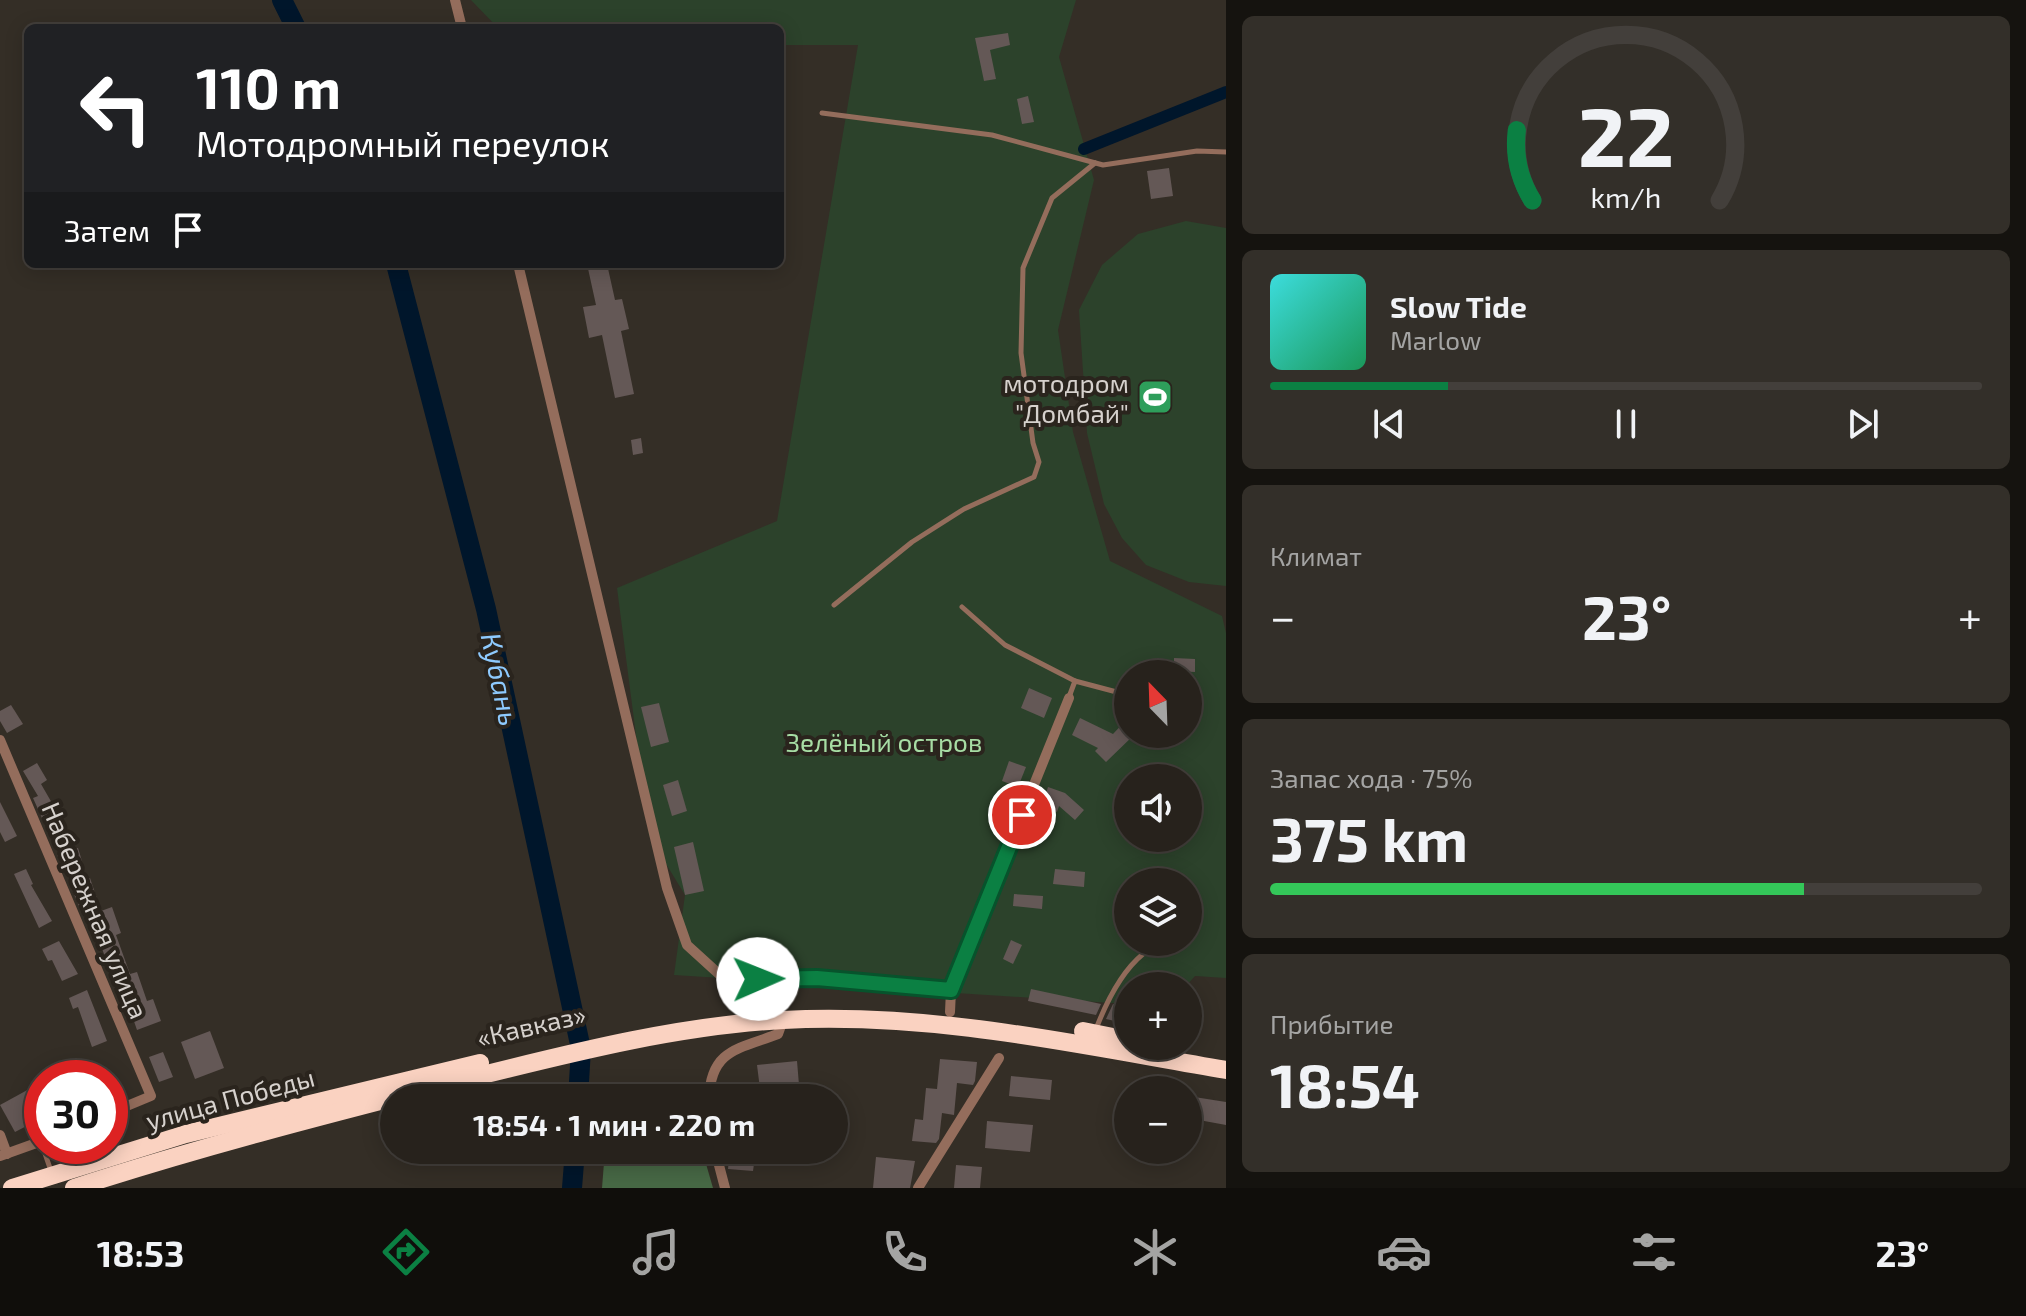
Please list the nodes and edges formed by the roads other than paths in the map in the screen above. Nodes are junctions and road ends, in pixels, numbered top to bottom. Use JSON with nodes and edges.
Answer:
{"nodes":[{"id":1,"x":455,"y":0,"type":"edge"},
{"id":2,"x":461,"y":24,"type":"edge"},
{"id":3,"x":822,"y":113,"type":"dead end"},
{"id":4,"x":1226,"y":152,"type":"edge"},
{"id":5,"x":1095,"y":163,"type":"junction"},
{"id":6,"x":519,"y":268,"type":"edge"},
{"id":7,"x":834,"y":605,"type":"dead end"},
{"id":8,"x":962,"y":607,"type":"dead end"},
{"id":9,"x":1075,"y":681,"type":"junction"},
{"id":10,"x":1114,"y":691,"type":"edge"},
{"id":11,"x":1069,"y":698,"type":"joint"},
{"id":12,"x":0,"y":740,"type":"edge"},
{"id":13,"x":1141,"y":956,"type":"edge"},
{"id":14,"x":951,"y":990,"type":"junction"},
{"id":15,"x":950,"y":1012,"type":"junction"},
{"id":16,"x":783,"y":1020,"type":"junction"},
{"id":17,"x":704,"y":1022,"type":"junction"},
{"id":18,"x":1094,"y":1033,"type":"junction"},
{"id":19,"x":1114,"y":1037,"type":"edge"},
{"id":20,"x":1202,"y":1054,"type":"edge"},
{"id":21,"x":999,"y":1058,"type":"dead end"},
{"id":22,"x":1226,"y":1058,"type":"edge"},
{"id":23,"x":1226,"y":1070,"type":"edge"},
{"id":24,"x":710,"y":1084,"type":"edge"},
{"id":25,"x":374,"y":1095,"type":"junction"},
{"id":26,"x":128,"y":1106,"type":"edge"},
{"id":27,"x":0,"y":1135,"type":"edge"},
{"id":28,"x":24,"y":1147,"type":"edge"},
{"id":29,"x":3,"y":1155,"type":"edge"},
{"id":30,"x":48,"y":1164,"type":"edge"},
{"id":31,"x":719,"y":1164,"type":"edge"},
{"id":32,"x":52,"y":1176,"type":"junction"},
{"id":33,"x":12,"y":1188,"type":"edge"},
{"id":34,"x":74,"y":1188,"type":"edge"},
{"id":35,"x":725,"y":1188,"type":"edge"},
{"id":36,"x":918,"y":1188,"type":"edge"}],
"edges":[{"from":1,"to":2,"type":"street"},
{"from":3,"to":5,"type":"lane"},
{"from":4,"to":5,"type":"lane"},
{"from":5,"to":7,"type":"lane"},
{"from":6,"to":14,"type":"street"},
{"from":8,"to":9,"type":"lane"},
{"from":9,"to":10,"type":"lane"},
{"from":9,"to":11,"type":"lane"},
{"from":11,"to":14,"type":"street"},
{"from":12,"to":26,"type":"street","name":"Набережная улица"},
{"from":13,"to":18,"type":"lane"},
{"from":14,"to":15,"type":"street"},
{"from":15,"to":17,"type":"highway"},
{"from":15,"to":18,"type":"highway"},
{"from":16,"to":17,"type":"highway"},
{"from":16,"to":23,"type":"highway"},
{"from":16,"to":24,"type":"street"},
{"from":17,"to":25,"type":"highway","name":"«Кавказ»"},
{"from":18,"to":19,"type":"highway"},
{"from":20,"to":22,"type":"highway"},
{"from":21,"to":36,"type":"street"},
{"from":25,"to":32,"type":"highway","name":"улица Победы"},
{"from":25,"to":34,"type":"highway","name":"улица Победы"},
{"from":27,"to":29,"type":"street"},
{"from":28,"to":29,"type":"street"},
{"from":30,"to":32,"type":"lane"},
{"from":31,"to":35,"type":"street"},
{"from":32,"to":33,"type":"highway","name":"улица Победы"}]}
